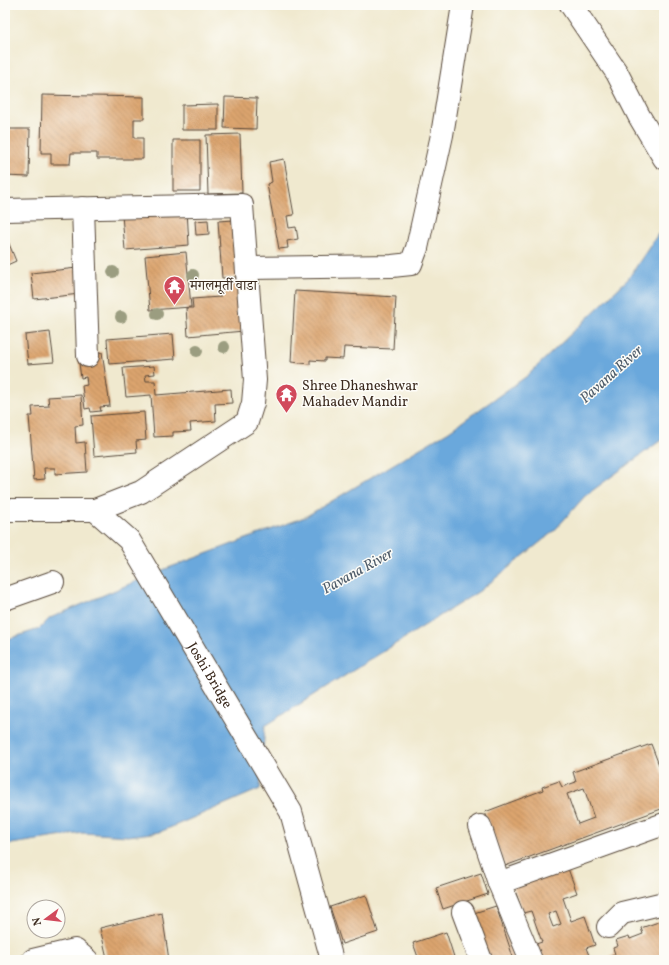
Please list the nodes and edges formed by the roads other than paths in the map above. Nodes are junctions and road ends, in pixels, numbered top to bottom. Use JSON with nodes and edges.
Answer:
{"nodes":[{"id":1,"x":463,"y":5,"type":"edge"},
{"id":2,"x":571,"y":5,"type":"edge"},
{"id":3,"x":664,"y":158,"type":"edge"},
{"id":4,"x":83,"y":208,"type":"junction"},
{"id":5,"x":5,"y":210,"type":"edge"},
{"id":6,"x":247,"y":268,"type":"junction"},
{"id":7,"x":88,"y":356,"type":"dead end"},
{"id":8,"x":5,"y":510,"type":"edge"},
{"id":9,"x":95,"y":510,"type":"junction"},
{"id":10,"x":53,"y":582,"type":"dead end"},
{"id":11,"x":5,"y":599,"type":"edge"},
{"id":12,"x":664,"y":824,"type":"edge"},
{"id":13,"x":480,"y":826,"type":"dead end"},
{"id":14,"x":499,"y":883,"type":"junction"},
{"id":15,"x":664,"y":903,"type":"edge"},
{"id":16,"x":463,"y":912,"type":"dead end"},
{"id":17,"x":608,"y":927,"type":"dead end"},
{"id":18,"x":33,"y":960,"type":"edge"},
{"id":19,"x":87,"y":960,"type":"edge"},
{"id":20,"x":332,"y":960,"type":"edge"},
{"id":21,"x":482,"y":960,"type":"edge"},
{"id":22,"x":531,"y":960,"type":"edge"}],
"edges":[{"from":1,"to":6,"type":"street"},
{"from":2,"to":3,"type":"street"},
{"from":4,"to":5,"type":"street"},
{"from":4,"to":6,"type":"street"},
{"from":4,"to":7,"type":"street"},
{"from":6,"to":9,"type":"street"},
{"from":8,"to":9,"type":"street"},
{"from":9,"to":20,"type":"street","name":"Joshi Bridge"},
{"from":10,"to":11,"type":"street"},
{"from":12,"to":14,"type":"street"},
{"from":13,"to":14,"type":"street"},
{"from":14,"to":22,"type":"street"},
{"from":15,"to":17,"type":"street"},
{"from":16,"to":21,"type":"street"},
{"from":18,"to":19,"type":"street"}]}
